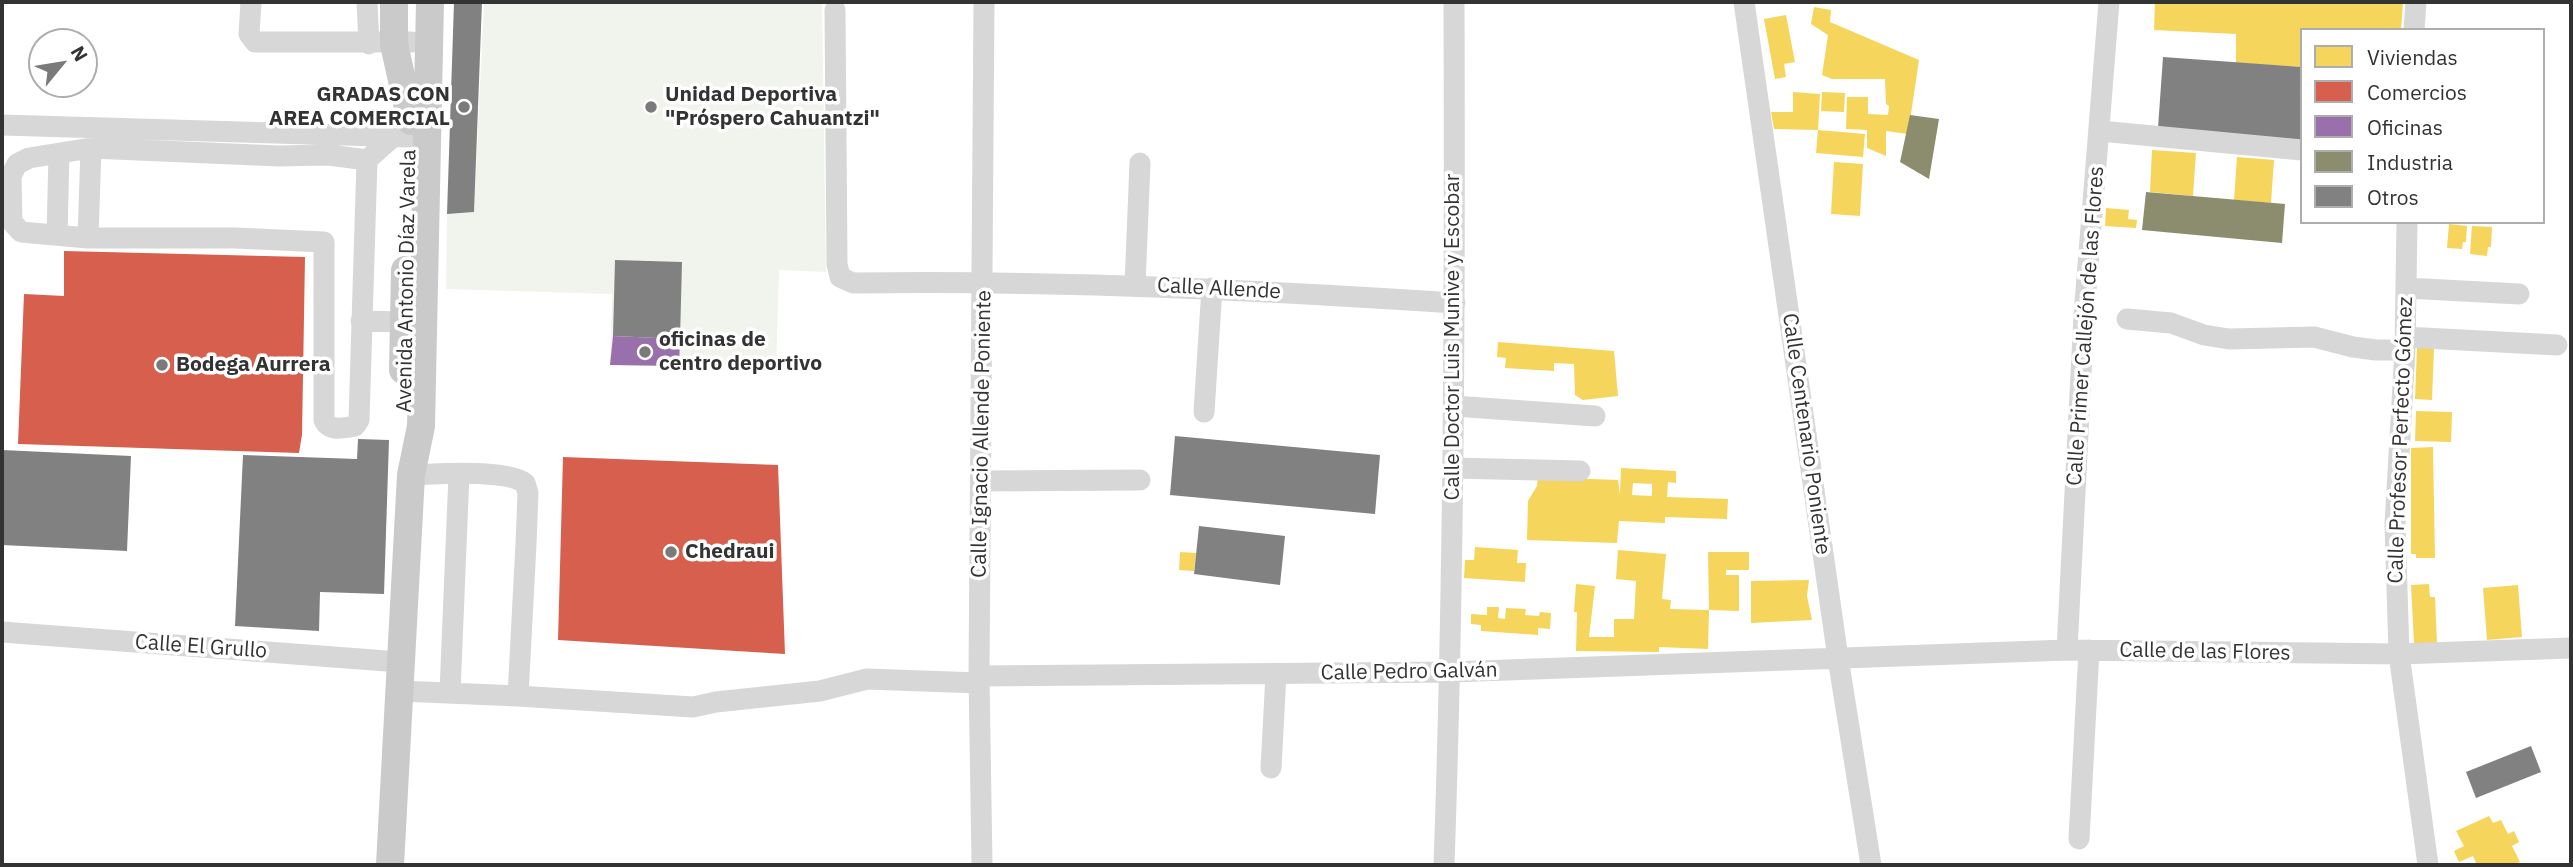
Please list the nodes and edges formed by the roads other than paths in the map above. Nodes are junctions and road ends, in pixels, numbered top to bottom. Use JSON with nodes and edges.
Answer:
{"nodes":[{"id":1,"x":251,"y":2,"type":"edge"},
{"id":2,"x":367,"y":2,"type":"edge"},
{"id":3,"x":394,"y":2,"type":"edge"},
{"id":4,"x":412,"y":2,"type":"edge"},
{"id":5,"x":429,"y":2,"type":"edge"},
{"id":6,"x":437,"y":2,"type":"edge"},
{"id":7,"x":984,"y":2,"type":"edge"},
{"id":8,"x":1454,"y":2,"type":"edge"},
{"id":9,"x":1744,"y":2,"type":"edge"},
{"id":10,"x":2109,"y":2,"type":"edge"},
{"id":11,"x":2416,"y":2,"type":"edge"},
{"id":12,"x":835,"y":10,"type":"dead end"},
{"id":13,"x":2414,"y":28,"type":"edge"},
{"id":14,"x":401,"y":40,"type":"junction"},
{"id":15,"x":2,"y":125,"type":"edge"},
{"id":16,"x":405,"y":131,"type":"junction"},
{"id":17,"x":2099,"y":131,"type":"junction"},
{"id":18,"x":91,"y":148,"type":"junction"},
{"id":19,"x":2300,"y":150,"type":"edge"},
{"id":20,"x":59,"y":154,"type":"junction"},
{"id":21,"x":367,"y":160,"type":"junction"},
{"id":22,"x":1140,"y":163,"type":"dead end"},
{"id":23,"x":2407,"y":224,"type":"edge"},
{"id":24,"x":57,"y":235,"type":"junction"},
{"id":25,"x":88,"y":238,"type":"junction"},
{"id":26,"x":984,"y":281,"type":"junction"},
{"id":27,"x":1135,"y":285,"type":"junction"},
{"id":28,"x":1212,"y":288,"type":"junction"},
{"id":29,"x":2406,"y":288,"type":"junction"},
{"id":30,"x":2519,"y":294,"type":"dead end"},
{"id":31,"x":1455,"y":303,"type":"junction"},
{"id":32,"x":2127,"y":319,"type":"dead end"},
{"id":33,"x":361,"y":321,"type":"junction"},
{"id":34,"x":403,"y":322,"type":"junction"},
{"id":35,"x":2405,"y":344,"type":"junction"},
{"id":36,"x":2557,"y":345,"type":"dead end"},
{"id":37,"x":1454,"y":406,"type":"junction"},
{"id":38,"x":1204,"y":412,"type":"dead end"},
{"id":39,"x":1595,"y":416,"type":"dead end"},
{"id":40,"x":1453,"y":468,"type":"junction"},
{"id":41,"x":1580,"y":471,"type":"dead end"},
{"id":42,"x":459,"y":474,"type":"junction"},
{"id":43,"x":411,"y":475,"type":"junction"},
{"id":44,"x":1140,"y":480,"type":"dead end"},
{"id":45,"x":981,"y":481,"type":"junction"},
{"id":46,"x":2,"y":632,"type":"edge"},
{"id":47,"x":2571,"y":648,"type":"edge"},
{"id":48,"x":2067,"y":650,"type":"junction"},
{"id":49,"x":2089,"y":650,"type":"junction"},
{"id":50,"x":2399,"y":654,"type":"junction"},
{"id":51,"x":1838,"y":659,"type":"junction"},
{"id":52,"x":400,"y":662,"type":"junction"},
{"id":53,"x":1451,"y":672,"type":"junction"},
{"id":54,"x":1276,"y":674,"type":"junction"},
{"id":55,"x":979,"y":680,"type":"junction"},
{"id":56,"x":400,"y":691,"type":"junction"},
{"id":57,"x":450,"y":692,"type":"junction"},
{"id":58,"x":518,"y":696,"type":"junction"},
{"id":59,"x":1271,"y":768,"type":"dead end"},
{"id":60,"x":2080,"y":839,"type":"dead end"},
{"id":61,"x":390,"y":865,"type":"edge"},
{"id":62,"x":982,"y":865,"type":"edge"},
{"id":63,"x":1444,"y":865,"type":"edge"},
{"id":64,"x":1871,"y":865,"type":"edge"},
{"id":65,"x":2428,"y":865,"type":"edge"}],
"edges":[{"from":1,"to":14,"type":"street"},
{"from":2,"to":14,"type":"street"},
{"from":3,"to":14,"type":"main road"},
{"from":4,"to":14,"type":"main road","name":"Avenida Antonio Díaz Varela"},
{"from":5,"to":14,"type":"main road","name":"Avenida Antonio Díaz Varela"},
{"from":6,"to":14,"type":"main road"},
{"from":7,"to":26,"type":"street","name":"Calle Ignacio Allende Poniente"},
{"from":8,"to":31,"type":"street","name":"Calle Doctor Luis Munive y Escobar"},
{"from":9,"to":51,"type":"street","name":"Calle Centenario Poniente"},
{"from":10,"to":17,"type":"street","name":"Calle Primer Callejón de las Flores"},
{"from":11,"to":13,"type":"street"},
{"from":12,"to":26,"type":"street","name":"Calle Allende"},
{"from":14,"to":16,"type":"main road","name":"Avenida Antonio Díaz Varela"},
{"from":14,"to":43,"type":"main road","name":"Avenida Antonio Díaz Varela"},
{"from":15,"to":16,"type":"street"},
{"from":16,"to":21,"type":"street"},
{"from":16,"to":34,"type":"main road","name":"Avenida Antonio Díaz Varela"},
{"from":17,"to":19,"type":"street"},
{"from":17,"to":48,"type":"street","name":"Calle Primer Callejón de las Flores"},
{"from":18,"to":20,"type":"street"},
{"from":18,"to":21,"type":"street"},
{"from":18,"to":25,"type":"street"},
{"from":20,"to":24,"type":"street"},
{"from":20,"to":24,"type":"street"},
{"from":21,"to":33,"type":"street"},
{"from":22,"to":27,"type":"street"},
{"from":23,"to":29,"type":"street","name":"Calle Profesor Perfecto Gómez"},
{"from":24,"to":25,"type":"street"},
{"from":25,"to":33,"type":"street"},
{"from":26,"to":27,"type":"street","name":"Calle Allende"},
{"from":26,"to":45,"type":"street","name":"Calle Ignacio Allende Poniente"},
{"from":27,"to":28,"type":"street","name":"Calle Allende"},
{"from":28,"to":31,"type":"street","name":"Calle Allende"},
{"from":28,"to":38,"type":"street"},
{"from":29,"to":30,"type":"street"},
{"from":29,"to":35,"type":"street","name":"Calle Profesor Perfecto Gómez"},
{"from":31,"to":37,"type":"street","name":"Calle Doctor Luis Munive y Escobar"},
{"from":32,"to":35,"type":"street"},
{"from":33,"to":34,"type":"street"},
{"from":34,"to":43,"type":"main road","name":"Avenida Antonio Díaz Varela"},
{"from":35,"to":36,"type":"street"},
{"from":35,"to":50,"type":"street","name":"Calle Profesor Perfecto Gómez"},
{"from":37,"to":39,"type":"street"},
{"from":37,"to":40,"type":"street","name":"Calle Doctor Luis Munive y Escobar"},
{"from":40,"to":41,"type":"street"},
{"from":40,"to":53,"type":"street","name":"Calle Doctor Luis Munive y Escobar"},
{"from":42,"to":43,"type":"street"},
{"from":42,"to":57,"type":"street"},
{"from":42,"to":58,"type":"street"},
{"from":43,"to":52,"type":"main road","name":"Avenida Antonio Díaz Varela"},
{"from":44,"to":45,"type":"street"},
{"from":45,"to":55,"type":"street","name":"Calle Ignacio Allende Poniente"},
{"from":46,"to":52,"type":"street","name":"Calle El Grullo"},
{"from":47,"to":50,"type":"street","name":"Calle de las Flores"},
{"from":48,"to":49,"type":"street","name":"Calle de las Flores"},
{"from":48,"to":51,"type":"street","name":"Calle de las Flores"},
{"from":49,"to":50,"type":"street","name":"Calle de las Flores"},
{"from":49,"to":60,"type":"street"},
{"from":50,"to":65,"type":"street","name":"Calle Profesor Perfecto Gómez"},
{"from":51,"to":53,"type":"street","name":"Calle Pedro Galván"},
{"from":51,"to":64,"type":"street","name":"Calle Centenario Poniente"},
{"from":52,"to":56,"type":"main road","name":"Avenida Antonio Díaz Varela"},
{"from":53,"to":54,"type":"street","name":"Calle Pedro Galván"},
{"from":53,"to":63,"type":"street","name":"Calle Doctor Luis Munive y Escobar"},
{"from":54,"to":55,"type":"street","name":"Calle Pedro Galván"},
{"from":54,"to":59,"type":"street"},
{"from":55,"to":58,"type":"street","name":"Calle Pedro Galván"},
{"from":55,"to":62,"type":"street","name":"Calle Ignacio Allende Poniente"},
{"from":56,"to":57,"type":"street","name":"Calle Pedro Galván"},
{"from":56,"to":61,"type":"main road","name":"Avenida Antonio Díaz Varela"},
{"from":57,"to":58,"type":"street","name":"Calle Pedro Galván"}]}
